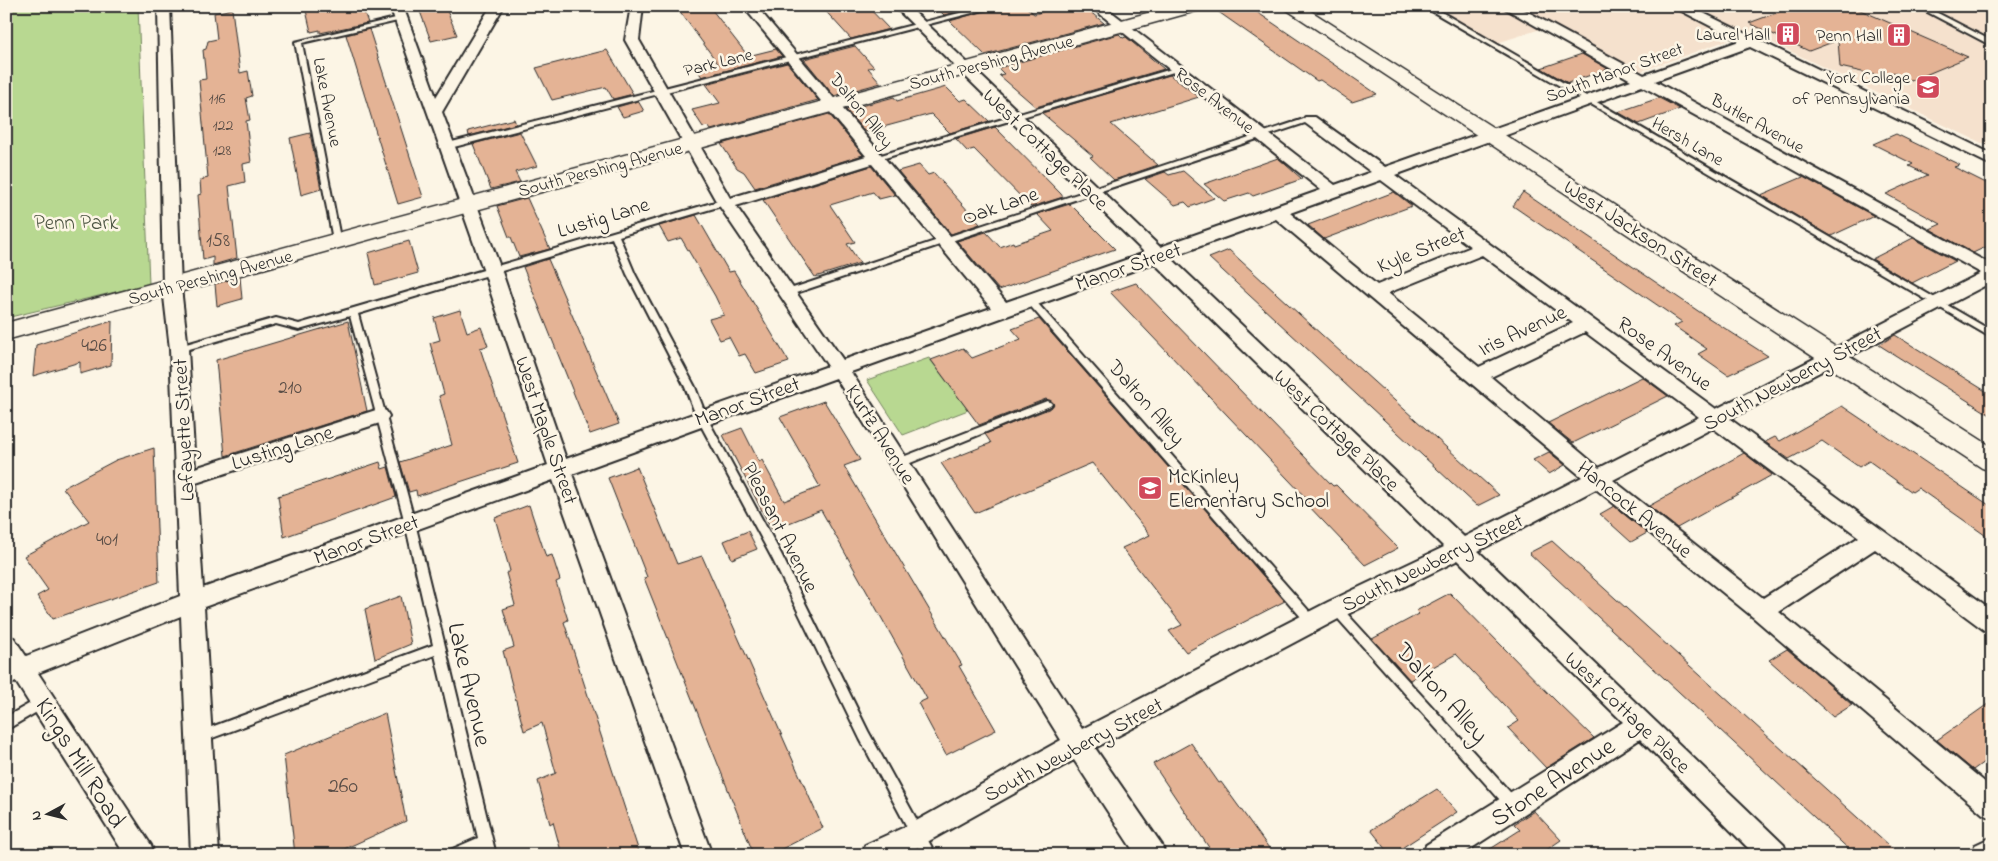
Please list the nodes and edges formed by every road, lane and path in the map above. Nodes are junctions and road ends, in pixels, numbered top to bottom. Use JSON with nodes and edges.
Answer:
{"nodes":[{"id":1,"x":498,"y":6,"type":"edge"},
{"id":2,"x":637,"y":6,"type":"edge"},
{"id":3,"x":749,"y":6,"type":"edge"},
{"id":4,"x":900,"y":6,"type":"edge"},
{"id":5,"x":996,"y":6,"type":"edge"},
{"id":6,"x":1096,"y":6,"type":"edge"},
{"id":7,"x":1194,"y":6,"type":"edge"},
{"id":8,"x":1290,"y":6,"type":"edge"},
{"id":9,"x":1426,"y":6,"type":"edge"},
{"id":10,"x":1507,"y":6,"type":"edge"},
{"id":11,"x":1678,"y":6,"type":"edge"},
{"id":12,"x":1919,"y":6,"type":"edge"},
{"id":13,"x":166,"y":7,"type":"edge"},
{"id":14,"x":1162,"y":10,"type":"edge"},
{"id":15,"x":398,"y":13,"type":"edge"},
{"id":16,"x":1120,"y":26,"type":"junction"},
{"id":17,"x":921,"y":27,"type":"junction"},
{"id":18,"x":1750,"y":42,"type":"junction"},
{"id":19,"x":1992,"y":44,"type":"edge"},
{"id":20,"x":792,"y":58,"type":"junction"},
{"id":21,"x":965,"y":69,"type":"junction"},
{"id":22,"x":1175,"y":70,"type":"junction"},
{"id":23,"x":1643,"y":81,"type":"junction"},
{"id":24,"x":660,"y":91,"type":"junction"},
{"id":25,"x":1588,"y":101,"type":"junction"},
{"id":26,"x":832,"y":104,"type":"junction"},
{"id":27,"x":434,"y":113,"type":"junction"},
{"id":28,"x":1014,"y":118,"type":"junction"},
{"id":29,"x":1310,"y":120,"type":"joint"},
{"id":30,"x":1260,"y":135,"type":"junction"},
{"id":31,"x":1490,"y":136,"type":"junction"},
{"id":32,"x":692,"y":144,"type":"junction"},
{"id":33,"x":447,"y":146,"type":"junction"},
{"id":34,"x":875,"y":158,"type":"junction"},
{"id":35,"x":1992,"y":160,"type":"edge"},
{"id":36,"x":1385,"y":174,"type":"junction"},
{"id":37,"x":1091,"y":192,"type":"junction"},
{"id":38,"x":1334,"y":192,"type":"junction"},
{"id":39,"x":726,"y":203,"type":"junction"},
{"id":40,"x":468,"y":205,"type":"junction"},
{"id":41,"x":1279,"y":213,"type":"junction"},
{"id":42,"x":616,"y":236,"type":"junction"},
{"id":43,"x":946,"y":242,"type":"junction"},
{"id":44,"x":338,"y":243,"type":"junction"},
{"id":45,"x":1484,"y":248,"type":"junction"},
{"id":46,"x":1157,"y":256,"type":"junction"},
{"id":47,"x":493,"y":272,"type":"junction"},
{"id":48,"x":1992,"y":274,"type":"edge"},
{"id":49,"x":172,"y":288,"type":"junction"},
{"id":50,"x":787,"y":292,"type":"junction"},
{"id":51,"x":1375,"y":292,"type":"junction"},
{"id":52,"x":1029,"y":299,"type":"junction"},
{"id":53,"x":1936,"y":303,"type":"junction"},
{"id":54,"x":1002,"y":309,"type":"junction"},
{"id":55,"x":352,"y":312,"type":"junction"},
{"id":56,"x":1586,"y":324,"type":"junction"},
{"id":57,"x":6,"y":332,"type":"edge"},
{"id":58,"x":1992,"y":335,"type":"edge"},
{"id":59,"x":179,"y":349,"type":"junction"},
{"id":60,"x":1832,"y":357,"type":"junction"},
{"id":61,"x":839,"y":368,"type":"junction"},
{"id":62,"x":1477,"y":376,"type":"junction"},
{"id":63,"x":1047,"y":404,"type":"dead end"},
{"id":64,"x":379,"y":416,"type":"junction"},
{"id":65,"x":702,"y":418,"type":"junction"},
{"id":66,"x":1715,"y":419,"type":"junction"},
{"id":67,"x":1992,"y":461,"type":"edge"},
{"id":68,"x":899,"y":463,"type":"junction"},
{"id":69,"x":560,"y":470,"type":"junction"},
{"id":70,"x":185,"y":479,"type":"junction"},
{"id":71,"x":1598,"y":479,"type":"junction"},
{"id":72,"x":410,"y":523,"type":"junction"},
{"id":73,"x":1876,"y":537,"type":"junction"},
{"id":74,"x":1461,"y":549,"type":"junction"},
{"id":75,"x":191,"y":602,"type":"junction"},
{"id":76,"x":1336,"y":610,"type":"junction"},
{"id":77,"x":1762,"y":611,"type":"junction"},
{"id":78,"x":1312,"y":622,"type":"junction"},
{"id":79,"x":1992,"y":623,"type":"edge"},
{"id":80,"x":6,"y":645,"type":"edge"},
{"id":81,"x":440,"y":648,"type":"junction"},
{"id":82,"x":14,"y":672,"type":"edge"},
{"id":83,"x":44,"y":701,"type":"junction"},
{"id":84,"x":6,"y":724,"type":"edge"},
{"id":85,"x":1642,"y":724,"type":"junction"},
{"id":86,"x":198,"y":738,"type":"junction"},
{"id":87,"x":1078,"y":744,"type":"junction"},
{"id":88,"x":1992,"y":805,"type":"edge"},
{"id":89,"x":1514,"y":806,"type":"junction"},
{"id":90,"x":918,"y":834,"type":"junction"},
{"id":91,"x":486,"y":841,"type":"junction"},
{"id":92,"x":1992,"y":850,"type":"edge"},
{"id":93,"x":140,"y":855,"type":"edge"},
{"id":94,"x":205,"y":855,"type":"edge"},
{"id":95,"x":455,"y":855,"type":"edge"},
{"id":96,"x":489,"y":855,"type":"edge"},
{"id":97,"x":699,"y":855,"type":"edge"},
{"id":98,"x":875,"y":855,"type":"edge"},
{"id":99,"x":929,"y":855,"type":"edge"},
{"id":100,"x":1152,"y":855,"type":"edge"},
{"id":101,"x":1436,"y":855,"type":"edge"},
{"id":102,"x":1774,"y":855,"type":"edge"},
{"id":103,"x":1985,"y":855,"type":"edge"}],
"edges":[{"from":1,"to":27,"type":"street"},
{"from":2,"to":24,"type":"street","name":"Kurtz Avenue"},
{"from":3,"to":20,"type":"street","name":"Dalton Alley"},
{"from":4,"to":17,"type":"street","name":"West Cottage Place"},
{"from":5,"to":17,"type":"lane","name":"Park Lane"},
{"from":6,"to":16,"type":"street","name":"Rose Avenue"},
{"from":7,"to":14,"type":"street","name":"South Pershing Avenue"},
{"from":8,"to":31,"type":"street","name":"West Jackson Street"},
{"from":9,"to":25,"type":"lane","name":"Hersh Lane"},
{"from":10,"to":23,"type":"street","name":"Butler Avenue"},
{"from":11,"to":18,"type":"street"},
{"from":12,"to":19,"type":"lane"},
{"from":13,"to":49,"type":"street","name":"Lafayette Street"},
{"from":14,"to":16,"type":"street","name":"South Pershing Avenue"},
{"from":15,"to":27,"type":"street","name":"West Maple Street"},
{"from":15,"to":44,"type":"lane","name":"Lake Avenue"},
{"from":16,"to":21,"type":"street","name":"South Pershing Avenue"},
{"from":16,"to":22,"type":"street","name":"Rose Avenue"},
{"from":17,"to":20,"type":"lane","name":"Park Lane"},
{"from":17,"to":21,"type":"street","name":"West Cottage Place"},
{"from":18,"to":23,"type":"street","name":"South Manor Street"},
{"from":18,"to":35,"type":"street"},
{"from":20,"to":24,"type":"lane","name":"Park Lane"},
{"from":20,"to":26,"type":"street","name":"Dalton Alley"},
{"from":21,"to":26,"type":"street","name":"South Pershing Avenue"},
{"from":21,"to":28,"type":"street","name":"West Cottage Place"},
{"from":22,"to":28,"type":"lane"},
{"from":22,"to":30,"type":"street","name":"Rose Avenue"},
{"from":23,"to":25,"type":"street","name":"South Manor Street"},
{"from":23,"to":48,"type":"street","name":"Butler Avenue"},
{"from":24,"to":32,"type":"street","name":"Kurtz Avenue"},
{"from":24,"to":33,"type":"lane","name":"Park Lane"},
{"from":25,"to":31,"type":"street","name":"South Manor Street"},
{"from":25,"to":53,"type":"lane","name":"Hersh Lane"},
{"from":26,"to":32,"type":"street","name":"South Pershing Avenue"},
{"from":26,"to":34,"type":"street","name":"Dalton Alley"},
{"from":27,"to":33,"type":"street","name":"West Maple Street"},
{"from":28,"to":34,"type":"lane"},
{"from":28,"to":37,"type":"street","name":"West Cottage Place"},
{"from":29,"to":30,"type":"lane","name":"Oak Lane"},
{"from":29,"to":36,"type":"street","name":"Rose Avenue"},
{"from":30,"to":37,"type":"lane","name":"Oak Lane"},
{"from":30,"to":38,"type":"street","name":"Rose Avenue"},
{"from":31,"to":36,"type":"street","name":"Manor Street"},
{"from":31,"to":60,"type":"street","name":"West Jackson Street"},
{"from":32,"to":39,"type":"street","name":"Kurtz Avenue"},
{"from":32,"to":40,"type":"street","name":"South Pershing Avenue"},
{"from":33,"to":40,"type":"street","name":"West Maple Street"},
{"from":34,"to":39,"type":"street","name":"Lustig Lane"},
{"from":34,"to":43,"type":"street","name":"Dalton Alley"},
{"from":36,"to":38,"type":"street","name":"Manor Street"},
{"from":36,"to":45,"type":"street","name":"Rose Avenue"},
{"from":37,"to":43,"type":"lane","name":"Oak Lane"},
{"from":37,"to":46,"type":"street","name":"West Cottage Place"},
{"from":38,"to":41,"type":"street","name":"Manor Street"},
{"from":39,"to":42,"type":"lane","name":"Lustig Lane"},
{"from":39,"to":50,"type":"street","name":"Kurtz Avenue"},
{"from":40,"to":44,"type":"street","name":"South Pershing Avenue"},
{"from":40,"to":47,"type":"street","name":"West Maple Street"},
{"from":41,"to":46,"type":"street","name":"Manor Street"},
{"from":41,"to":51,"type":"street","name":"Hancock Avenue"},
{"from":42,"to":47,"type":"lane","name":"Lustig Lane"},
{"from":42,"to":65,"type":"lane","name":"Pleasant Avenue"},
{"from":43,"to":50,"type":"lane","name":"Oak Lane"},
{"from":43,"to":54,"type":"street","name":"Dalton Alley"},
{"from":44,"to":49,"type":"street","name":"South Pershing Avenue"},
{"from":45,"to":51,"type":"street","name":"Kyle Street"},
{"from":45,"to":56,"type":"street","name":"Rose Avenue"},
{"from":46,"to":52,"type":"street","name":"Manor Street"},
{"from":46,"to":74,"type":"street","name":"West Cottage Place"},
{"from":47,"to":55,"type":"lane","name":"Lustig Lane"},
{"from":47,"to":69,"type":"street","name":"West Maple Street"},
{"from":48,"to":53,"type":"street","name":"South Newberry Street"},
{"from":49,"to":57,"type":"street","name":"South Pershing Avenue"},
{"from":49,"to":59,"type":"street","name":"Lafayette Street"},
{"from":50,"to":61,"type":"street","name":"Kurtz Avenue"},
{"from":51,"to":62,"type":"street","name":"Hancock Avenue"},
{"from":52,"to":54,"type":"street","name":"Manor Street"},
{"from":52,"to":78,"type":"lane","name":"Dalton Alley"},
{"from":53,"to":58,"type":"lane","name":"Hersh Lane"},
{"from":53,"to":60,"type":"street","name":"South Newberry Street"},
{"from":54,"to":61,"type":"street","name":"Manor Street"},
{"from":55,"to":59,"type":"lane","name":"Lustig Lane"},
{"from":55,"to":64,"type":"lane"},
{"from":56,"to":62,"type":"street","name":"Iris Avenue"},
{"from":56,"to":66,"type":"street","name":"Rose Avenue"},
{"from":59,"to":70,"type":"street","name":"Lafayette Street"},
{"from":60,"to":66,"type":"street","name":"South Newberry Street"},
{"from":60,"to":67,"type":"street","name":"West Jackson Street"},
{"from":61,"to":65,"type":"street","name":"Manor Street"},
{"from":61,"to":68,"type":"street","name":"Kurtz Avenue"},
{"from":62,"to":71,"type":"street","name":"Hancock Avenue"},
{"from":63,"to":68,"type":"lane"},
{"from":64,"to":70,"type":"street","name":"Lusting Lane"},
{"from":64,"to":72,"type":"lane"},
{"from":65,"to":69,"type":"street","name":"Manor Street"},
{"from":65,"to":90,"type":"lane","name":"Pleasant Avenue"},
{"from":66,"to":71,"type":"street","name":"South Newberry Street"},
{"from":66,"to":73,"type":"street","name":"Rose Avenue"},
{"from":68,"to":87,"type":"street","name":"Kurtz Avenue"},
{"from":69,"to":72,"type":"street","name":"Manor Street"},
{"from":69,"to":97,"type":"street","name":"West Maple Street"},
{"from":70,"to":75,"type":"street","name":"Lafayette Street"},
{"from":71,"to":74,"type":"street","name":"South Newberry Street"},
{"from":71,"to":77,"type":"street","name":"Hancock Avenue"},
{"from":72,"to":75,"type":"street","name":"Manor Street"},
{"from":72,"to":81,"type":"lane","name":"Lake Avenue"},
{"from":73,"to":77,"type":"street"},
{"from":73,"to":79,"type":"street","name":"Rose Avenue"},
{"from":74,"to":76,"type":"street","name":"South Newberry Street"},
{"from":74,"to":85,"type":"street","name":"West Cottage Place"},
{"from":75,"to":82,"type":"street","name":"Manor Street"},
{"from":75,"to":86,"type":"street","name":"Lafayette Street"},
{"from":76,"to":78,"type":"street","name":"South Newberry Street"},
{"from":76,"to":89,"type":"lane","name":"Dalton Alley"},
{"from":77,"to":88,"type":"street","name":"Hancock Avenue"},
{"from":78,"to":87,"type":"street","name":"South Newberry Street"},
{"from":80,"to":82,"type":"street","name":"Kings Mill Road"},
{"from":81,"to":86,"type":"lane"},
{"from":81,"to":91,"type":"lane","name":"Lake Avenue"},
{"from":82,"to":83,"type":"street","name":"Kings Mill Road"},
{"from":83,"to":84,"type":"lane"},
{"from":83,"to":93,"type":"street","name":"Kings Mill Road"},
{"from":85,"to":89,"type":"street","name":"Stone Avenue"},
{"from":85,"to":102,"type":"street","name":"West Cottage Place"},
{"from":86,"to":94,"type":"street","name":"Lafayette Street"},
{"from":87,"to":90,"type":"street","name":"South Newberry Street"},
{"from":87,"to":100,"type":"street","name":"Kurtz Avenue"},
{"from":89,"to":101,"type":"street","name":"Stone Avenue"},
{"from":90,"to":98,"type":"street","name":"South Newberry Street"},
{"from":90,"to":99,"type":"lane","name":"Pleasant Avenue"},
{"from":91,"to":95,"type":"lane"},
{"from":91,"to":96,"type":"lane","name":"Lake Avenue"},
{"from":92,"to":103,"type":"street"}]}
